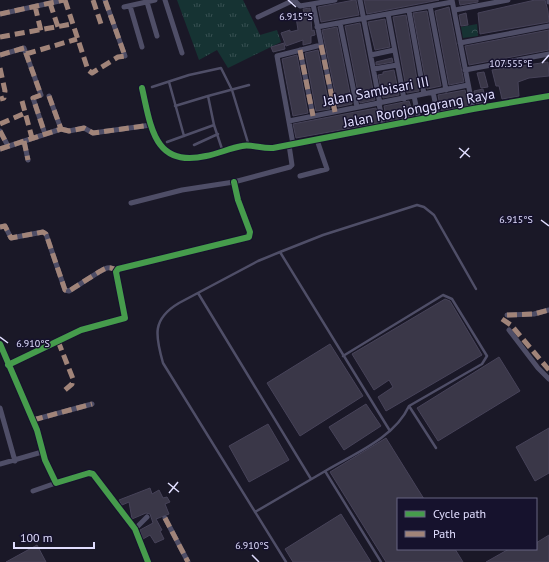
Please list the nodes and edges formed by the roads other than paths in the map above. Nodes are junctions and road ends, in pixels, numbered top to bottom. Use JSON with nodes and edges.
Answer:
{"nodes":[{"id":1,"x":64,"y":0,"type":"edge"},
{"id":2,"x":105,"y":0,"type":"edge"},
{"id":3,"x":155,"y":0,"type":"edge"},
{"id":4,"x":165,"y":0,"type":"edge"},
{"id":5,"x":294,"y":0,"type":"edge"},
{"id":6,"x":335,"y":0,"type":"edge"},
{"id":7,"x":360,"y":0,"type":"edge"},
{"id":8,"x":508,"y":0,"type":"edge"},
{"id":9,"x":452,"y":1,"type":"edge"},
{"id":10,"x":147,"y":2,"type":"junction"},
{"id":11,"x":312,"y":4,"type":"junction"},
{"id":12,"x":130,"y":6,"type":"junction"},
{"id":13,"x":430,"y":6,"type":"junction"},
{"id":14,"x":124,"y":7,"type":"dead end"},
{"id":15,"x":455,"y":10,"type":"junction"},
{"id":16,"x":409,"y":11,"type":"junction"},
{"id":17,"x":0,"y":14,"type":"edge"},
{"id":18,"x":388,"y":14,"type":"junction"},
{"id":19,"x":258,"y":17,"type":"dead end"},
{"id":20,"x":363,"y":19,"type":"junction"},
{"id":21,"x":340,"y":23,"type":"junction"},
{"id":22,"x":549,"y":26,"type":"edge"},
{"id":23,"x":317,"y":28,"type":"junction"},
{"id":24,"x":156,"y":36,"type":"dead end"},
{"id":25,"x":460,"y":43,"type":"junction"},
{"id":26,"x":321,"y":45,"type":"junction"},
{"id":27,"x":142,"y":47,"type":"dead end"},
{"id":28,"x":300,"y":50,"type":"junction"},
{"id":29,"x":394,"y":50,"type":"junction"},
{"id":30,"x":182,"y":53,"type":"dead end"},
{"id":31,"x":549,"y":54,"type":"edge"},
{"id":32,"x":0,"y":55,"type":"edge"},
{"id":33,"x":371,"y":55,"type":"junction"},
{"id":34,"x":125,"y":56,"type":"dead end"},
{"id":35,"x":397,"y":65,"type":"junction"},
{"id":36,"x":374,"y":69,"type":"junction"},
{"id":37,"x":465,"y":70,"type":"junction"},
{"id":38,"x":169,"y":82,"type":"junction"},
{"id":39,"x":249,"y":85,"type":"dead end"},
{"id":40,"x":468,"y":85,"type":"junction"},
{"id":41,"x":152,"y":87,"type":"dead end"},
{"id":42,"x":142,"y":88,"type":"dead end"},
{"id":43,"x":232,"y":90,"type":"junction"},
{"id":44,"x":446,"y":90,"type":"junction"},
{"id":45,"x":434,"y":92,"type":"junction"},
{"id":46,"x":424,"y":94,"type":"junction"},
{"id":47,"x":49,"y":96,"type":"dead end"},
{"id":48,"x":208,"y":96,"type":"junction"},
{"id":49,"x":414,"y":96,"type":"junction"},
{"id":50,"x":549,"y":96,"type":"edge"},
{"id":51,"x":404,"y":98,"type":"junction"},
{"id":52,"x":380,"y":104,"type":"junction"},
{"id":53,"x":175,"y":106,"type":"junction"},
{"id":54,"x":356,"y":107,"type":"junction"},
{"id":55,"x":473,"y":109,"type":"junction"},
{"id":56,"x":335,"y":112,"type":"junction"},
{"id":57,"x":312,"y":116,"type":"junction"},
{"id":58,"x":438,"y":116,"type":"junction"},
{"id":59,"x":419,"y":120,"type":"junction"},
{"id":60,"x":289,"y":121,"type":"junction"},
{"id":61,"x":151,"y":125,"type":"junction"},
{"id":62,"x":214,"y":125,"type":"junction"},
{"id":63,"x":384,"y":127,"type":"junction"},
{"id":64,"x":61,"y":129,"type":"junction"},
{"id":65,"x":0,"y":131,"type":"edge"},
{"id":66,"x":45,"y":134,"type":"junction"},
{"id":67,"x":218,"y":134,"type":"junction"},
{"id":68,"x":184,"y":136,"type":"junction"},
{"id":69,"x":317,"y":140,"type":"junction"},
{"id":70,"x":24,"y":141,"type":"junction"},
{"id":71,"x":167,"y":142,"type":"dead end"},
{"id":72,"x":194,"y":145,"type":"dead end"},
{"id":73,"x":291,"y":145,"type":"junction"},
{"id":74,"x":8,"y":146,"type":"junction"},
{"id":75,"x":249,"y":146,"type":"junction"},
{"id":76,"x":0,"y":149,"type":"edge"},
{"id":77,"x":223,"y":152,"type":"junction"},
{"id":78,"x":28,"y":160,"type":"dead end"},
{"id":79,"x":300,"y":176,"type":"dead end"},
{"id":80,"x":234,"y":182,"type":"junction"},
{"id":81,"x":131,"y":203,"type":"dead end"},
{"id":82,"x":0,"y":227,"type":"edge"},
{"id":83,"x":280,"y":252,"type":"junction"},
{"id":84,"x":116,"y":270,"type":"junction"},
{"id":85,"x":476,"y":289,"type":"dead end"},
{"id":86,"x":198,"y":293,"type":"junction"},
{"id":87,"x":549,"y":310,"type":"edge"},
{"id":88,"x":507,"y":315,"type":"dead end"},
{"id":89,"x":509,"y":330,"type":"dead end"},
{"id":90,"x":0,"y":344,"type":"edge"},
{"id":91,"x":343,"y":356,"type":"junction"},
{"id":92,"x":8,"y":365,"type":"junction"},
{"id":93,"x":549,"y":379,"type":"edge"},
{"id":94,"x":92,"y":404,"type":"dead end"},
{"id":95,"x":409,"y":406,"type":"junction"},
{"id":96,"x":0,"y":408,"type":"edge"},
{"id":97,"x":33,"y":420,"type":"junction"},
{"id":98,"x":390,"y":431,"type":"junction"},
{"id":99,"x":436,"y":448,"type":"dead end"},
{"id":100,"x":42,"y":452,"type":"junction"},
{"id":101,"x":15,"y":461,"type":"junction"},
{"id":102,"x":0,"y":464,"type":"edge"},
{"id":103,"x":325,"y":471,"type":"junction"},
{"id":104,"x":311,"y":479,"type":"junction"},
{"id":105,"x":56,"y":483,"type":"junction"},
{"id":106,"x":33,"y":491,"type":"dead end"},
{"id":107,"x":255,"y":512,"type":"junction"},
{"id":108,"x":147,"y":517,"type":"dead end"},
{"id":109,"x":165,"y":518,"type":"dead end"},
{"id":110,"x":135,"y":529,"type":"junction"},
{"id":111,"x":148,"y":562,"type":"edge"},
{"id":112,"x":188,"y":562,"type":"edge"},
{"id":113,"x":286,"y":562,"type":"edge"},
{"id":114,"x":381,"y":562,"type":"edge"}],
"edges":[{"from":1,"to":17,"type":"street"},
{"from":2,"to":34,"type":"street"},
{"from":3,"to":10,"type":"street"},
{"from":4,"to":30,"type":"street"},
{"from":5,"to":11,"type":"street"},
{"from":5,"to":19,"type":"street"},
{"from":6,"to":11,"type":"street"},
{"from":7,"to":20,"type":"street"},
{"from":8,"to":15,"type":"street"},
{"from":9,"to":13,"type":"street"},
{"from":9,"to":15,"type":"street"},
{"from":10,"to":12,"type":"street"},
{"from":10,"to":24,"type":"street"},
{"from":11,"to":23,"type":"street"},
{"from":12,"to":14,"type":"street"},
{"from":12,"to":27,"type":"street"},
{"from":13,"to":16,"type":"street"},
{"from":13,"to":44,"type":"street"},
{"from":15,"to":25,"type":"street"},
{"from":16,"to":18,"type":"street"},
{"from":16,"to":46,"type":"street"},
{"from":18,"to":20,"type":"street"},
{"from":18,"to":29,"type":"street"},
{"from":20,"to":21,"type":"street"},
{"from":20,"to":33,"type":"street"},
{"from":21,"to":23,"type":"street"},
{"from":21,"to":54,"type":"street"},
{"from":22,"to":25,"type":"street"},
{"from":23,"to":26,"type":"street"},
{"from":25,"to":37,"type":"street"},
{"from":26,"to":28,"type":"street"},
{"from":26,"to":56,"type":"street"},
{"from":28,"to":57,"type":"street"},
{"from":28,"to":60,"type":"street"},
{"from":29,"to":33,"type":"street"},
{"from":29,"to":35,"type":"street"},
{"from":31,"to":37,"type":"street"},
{"from":32,"to":66,"type":"street"},
{"from":33,"to":36,"type":"street"},
{"from":35,"to":36,"type":"street"},
{"from":35,"to":51,"type":"street"},
{"from":36,"to":52,"type":"street"},
{"from":37,"to":40,"type":"street"},
{"from":38,"to":41,"type":"lane"},
{"from":38,"to":43,"type":"lane"},
{"from":38,"to":53,"type":"lane"},
{"from":39,"to":43,"type":"lane"},
{"from":40,"to":44,"type":"street","name":"Jalan Sambisari III"},
{"from":40,"to":55,"type":"street"},
{"from":42,"to":61,"type":"street","name":"Jalan Rorojonggrang Raya"},
{"from":43,"to":48,"type":"lane"},
{"from":43,"to":75,"type":"lane"},
{"from":44,"to":45,"type":"street","name":"Jalan Sambisari III"},
{"from":45,"to":46,"type":"street","name":"Jalan Sambisari III"},
{"from":45,"to":58,"type":"street"},
{"from":46,"to":49,"type":"street","name":"Jalan Sambisari III"},
{"from":47,"to":64,"type":"street"},
{"from":48,"to":53,"type":"lane"},
{"from":48,"to":62,"type":"lane"},
{"from":49,"to":51,"type":"street","name":"Jalan Sambisari III"},
{"from":49,"to":59,"type":"street"},
{"from":50,"to":55,"type":"street","name":"Jalan Rorojonggrang Raya"},
{"from":51,"to":52,"type":"street","name":"Jalan Sambisari III"},
{"from":52,"to":54,"type":"street","name":"Jalan Sambisari III"},
{"from":52,"to":63,"type":"street"},
{"from":53,"to":68,"type":"lane"},
{"from":54,"to":56,"type":"street","name":"Jalan Sambisari III"},
{"from":55,"to":58,"type":"street","name":"Jalan Rorojonggrang Raya"},
{"from":56,"to":57,"type":"street","name":"Jalan Sambisari III"},
{"from":57,"to":60,"type":"street","name":"Jalan Sambisari III"},
{"from":58,"to":59,"type":"street","name":"Jalan Rorojonggrang Raya"},
{"from":59,"to":63,"type":"street","name":"Jalan Rorojonggrang Raya"},
{"from":60,"to":73,"type":"street"},
{"from":61,"to":64,"type":"street"},
{"from":61,"to":77,"type":"street","name":"Jalan Rorojonggrang Raya"},
{"from":62,"to":67,"type":"lane"},
{"from":62,"to":68,"type":"lane"},
{"from":63,"to":69,"type":"street","name":"Jalan Rorojonggrang Raya"},
{"from":64,"to":66,"type":"street"},
{"from":65,"to":74,"type":"street"},
{"from":66,"to":70,"type":"street"},
{"from":67,"to":72,"type":"lane"},
{"from":67,"to":77,"type":"lane"},
{"from":68,"to":71,"type":"lane"},
{"from":69,"to":73,"type":"street","name":"Jalan Rorojonggrang Raya"},
{"from":69,"to":79,"type":"street"},
{"from":70,"to":74,"type":"street"},
{"from":70,"to":78,"type":"street"},
{"from":73,"to":75,"type":"street","name":"Jalan Rorojonggrang Raya"},
{"from":73,"to":80,"type":"street"},
{"from":74,"to":76,"type":"street"},
{"from":75,"to":77,"type":"street","name":"Jalan Rorojonggrang Raya"},
{"from":80,"to":81,"type":"street"},
{"from":80,"to":84,"type":"street"},
{"from":82,"to":84,"type":"street"},
{"from":83,"to":85,"type":"lane"},
{"from":83,"to":86,"type":"lane"},
{"from":83,"to":91,"type":"lane"},
{"from":84,"to":92,"type":"street"},
{"from":86,"to":104,"type":"lane"},
{"from":86,"to":107,"type":"lane"},
{"from":87,"to":88,"type":"street"},
{"from":89,"to":93,"type":"street"},
{"from":90,"to":92,"type":"street"},
{"from":91,"to":95,"type":"lane"},
{"from":91,"to":98,"type":"lane"},
{"from":92,"to":97,"type":"street"},
{"from":94,"to":97,"type":"street"},
{"from":95,"to":98,"type":"lane"},
{"from":95,"to":99,"type":"lane"},
{"from":96,"to":101,"type":"street"},
{"from":97,"to":100,"type":"street"},
{"from":98,"to":103,"type":"lane"},
{"from":100,"to":101,"type":"street"},
{"from":100,"to":105,"type":"street"},
{"from":101,"to":102,"type":"street"},
{"from":103,"to":104,"type":"lane"},
{"from":103,"to":114,"type":"lane"},
{"from":104,"to":107,"type":"lane"},
{"from":105,"to":106,"type":"street"},
{"from":105,"to":110,"type":"street"},
{"from":107,"to":113,"type":"lane"},
{"from":108,"to":110,"type":"street"},
{"from":109,"to":112,"type":"street"},
{"from":110,"to":111,"type":"street"}]}
